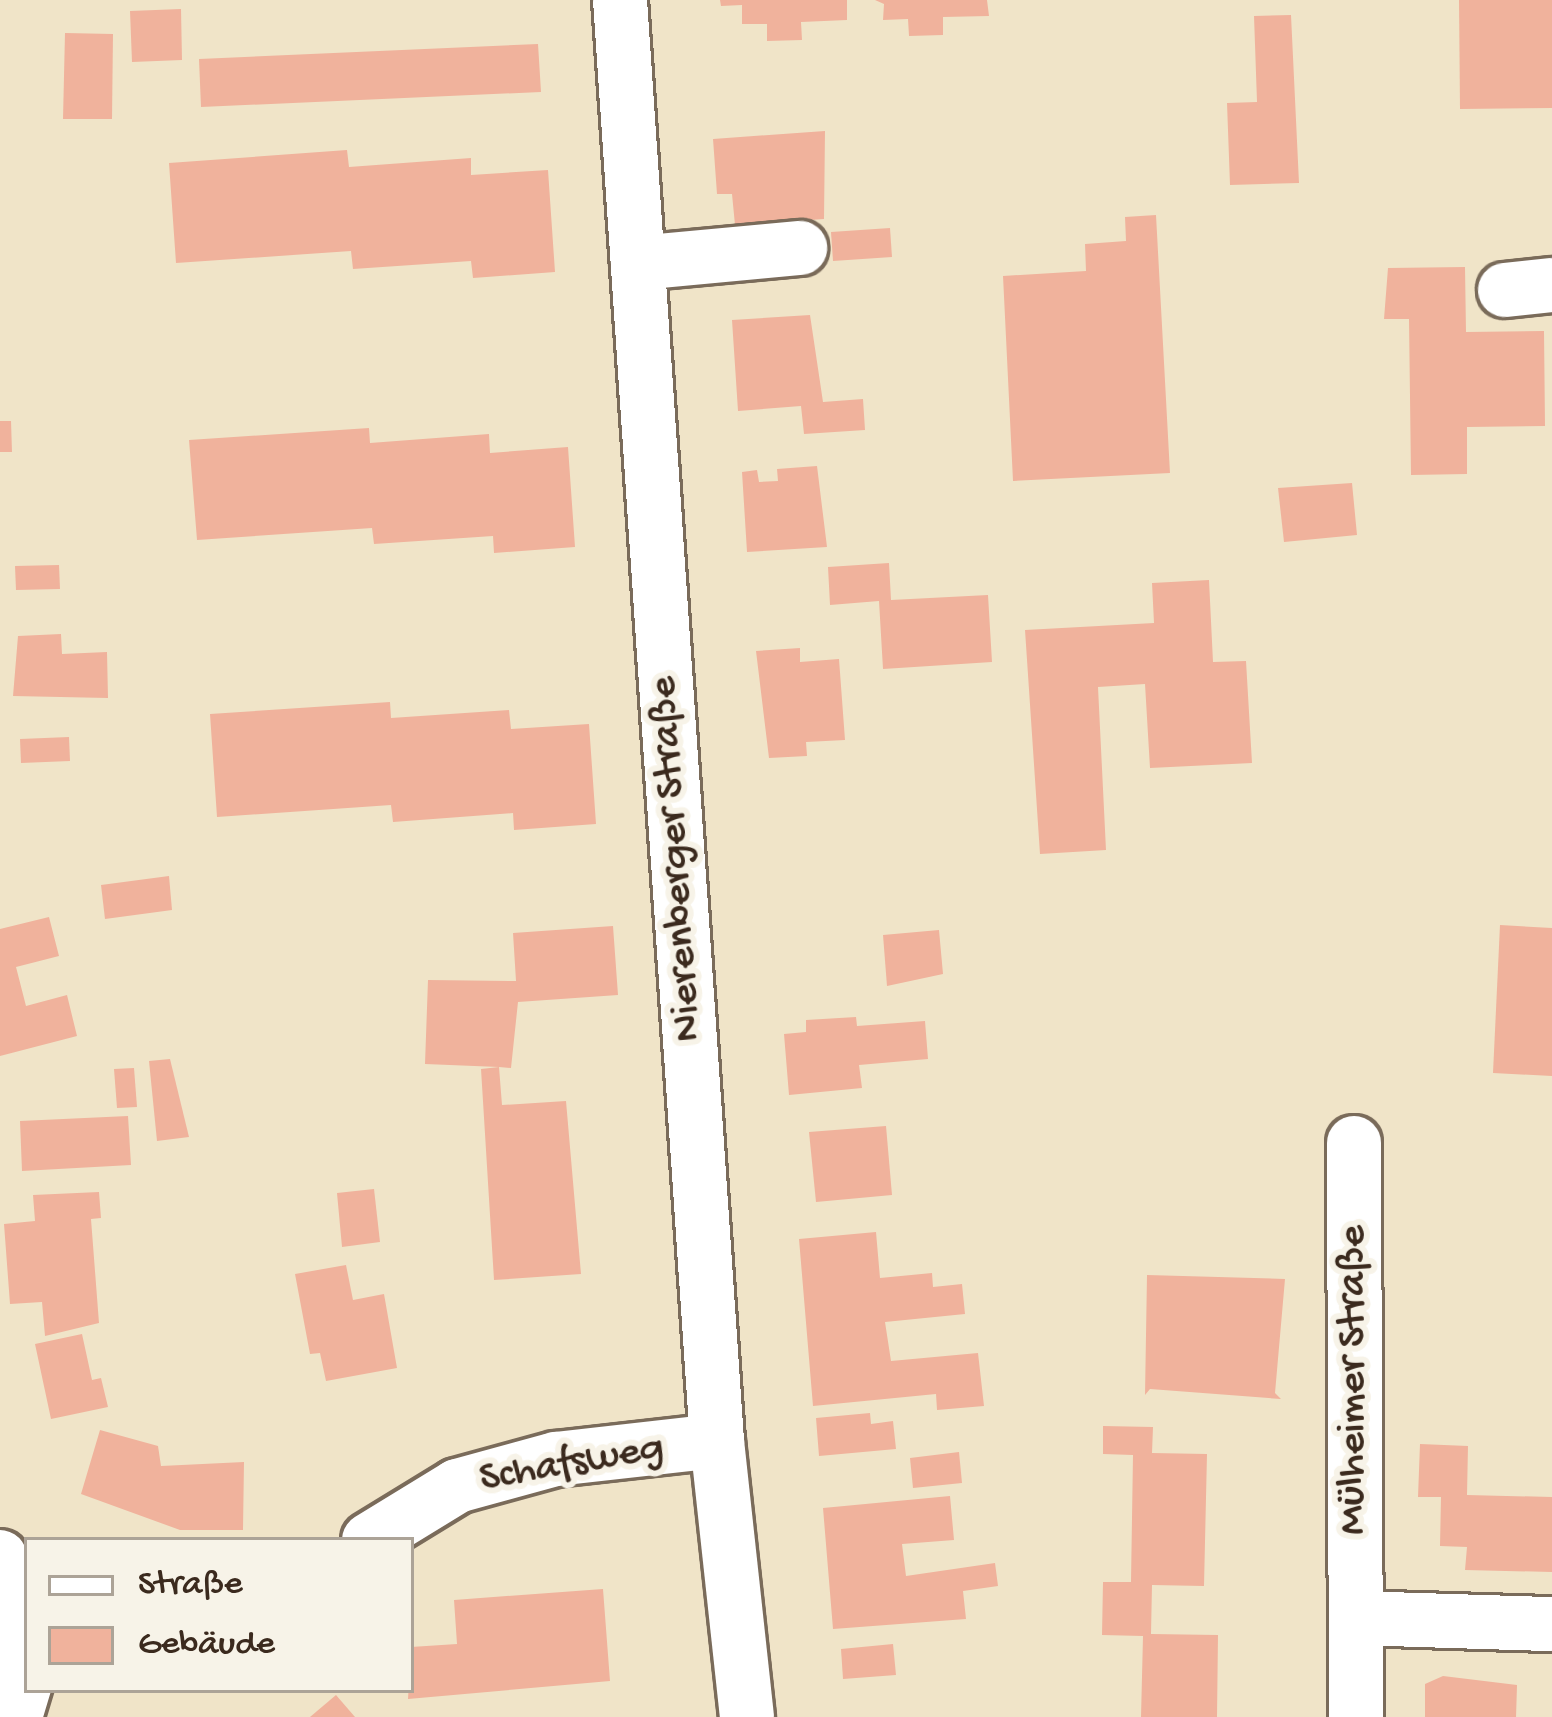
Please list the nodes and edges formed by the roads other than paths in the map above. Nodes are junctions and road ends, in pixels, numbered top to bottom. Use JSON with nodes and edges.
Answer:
{"nodes":[{"id":1,"x":620,"y":0,"type":"edge"},
{"id":2,"x":800,"y":248,"type":"dead end"},
{"id":3,"x":638,"y":262,"type":"junction"},
{"id":4,"x":1354,"y":1143,"type":"dead end"},
{"id":5,"x":717,"y":1441,"type":"junction"},
{"id":6,"x":374,"y":1537,"type":"edge"},
{"id":7,"x":0,"y":1558,"type":"edge"},
{"id":8,"x":1357,"y":1618,"type":"junction"},
{"id":9,"x":1552,"y":1624,"type":"edge"},
{"id":10,"x":24,"y":1664,"type":"edge"},
{"id":11,"x":24,"y":1687,"type":"edge"},
{"id":12,"x":15,"y":1717,"type":"edge"},
{"id":13,"x":747,"y":1717,"type":"edge"},
{"id":14,"x":1356,"y":1717,"type":"edge"}],
"edges":[{"from":1,"to":3,"type":"street","name":"Nierenberger Straße"},
{"from":2,"to":3,"type":"street"},
{"from":3,"to":5,"type":"street","name":"Nierenberger Straße"},
{"from":4,"to":8,"type":"street","name":"Mülheimer Straße"},
{"from":5,"to":6,"type":"street","name":"Schafsweg"},
{"from":5,"to":13,"type":"street","name":"Nierenberger Straße"},
{"from":7,"to":10,"type":"street"},
{"from":8,"to":9,"type":"street"},
{"from":8,"to":14,"type":"street","name":"Mülheimer Straße"},
{"from":11,"to":12,"type":"street"}]}
